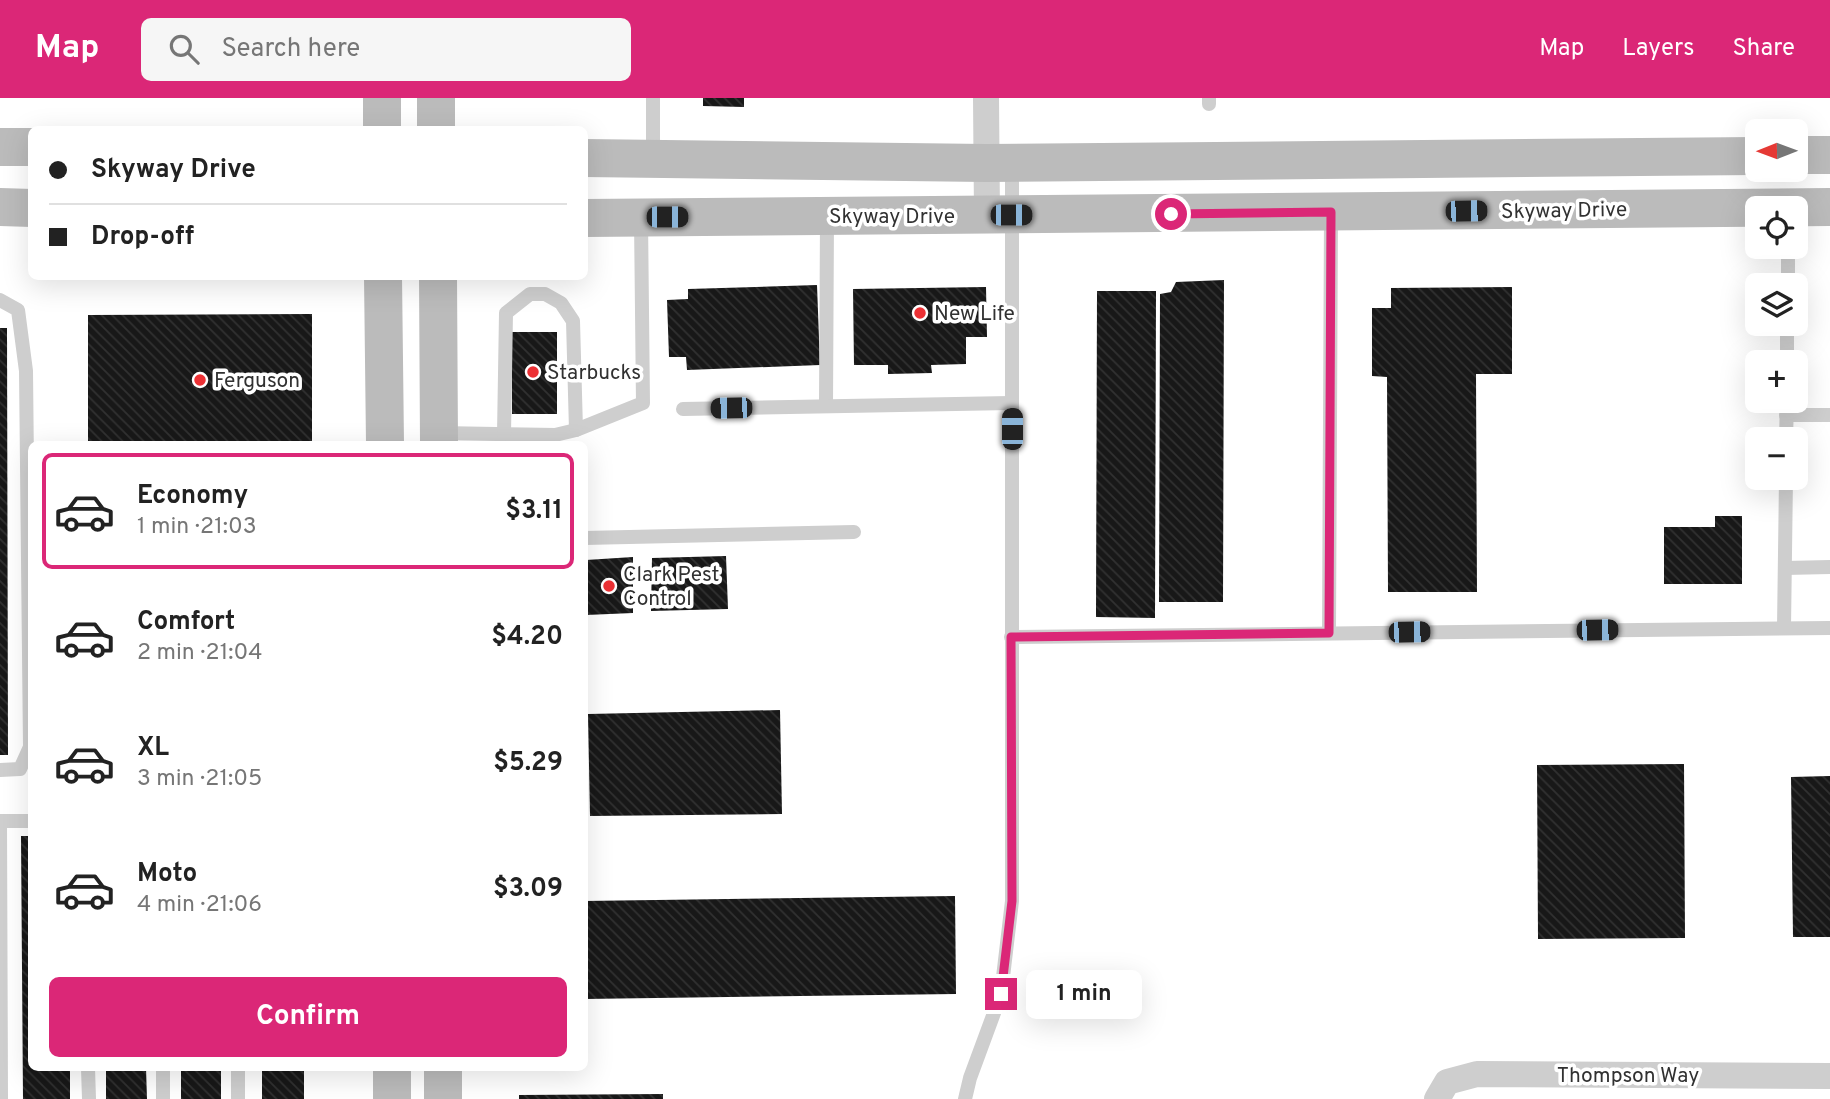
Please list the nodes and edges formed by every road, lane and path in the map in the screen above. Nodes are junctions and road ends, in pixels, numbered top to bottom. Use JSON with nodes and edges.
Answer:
{"nodes":[{"id":1,"x":382,"y":98,"type":"edge"},
{"id":2,"x":436,"y":98,"type":"edge"},
{"id":3,"x":653,"y":98,"type":"edge"},
{"id":4,"x":986,"y":98,"type":"edge"},
{"id":5,"x":382,"y":126,"type":"edge"},
{"id":6,"x":436,"y":126,"type":"edge"},
{"id":7,"x":0,"y":147,"type":"edge"},
{"id":8,"x":28,"y":147,"type":"edge"},
{"id":9,"x":1808,"y":155,"type":"edge"},
{"id":10,"x":1830,"y":155,"type":"edge"},
{"id":11,"x":1745,"y":156,"type":"edge"},
{"id":12,"x":588,"y":158,"type":"edge"},
{"id":13,"x":653,"y":159,"type":"junction"},
{"id":14,"x":999,"y":163,"type":"junction"},
{"id":15,"x":0,"y":207,"type":"edge"},
{"id":16,"x":1830,"y":207,"type":"edge"},
{"id":17,"x":28,"y":208,"type":"edge"},
{"id":18,"x":1745,"y":208,"type":"edge"},
{"id":19,"x":1808,"y":208,"type":"edge"},
{"id":20,"x":1331,"y":212,"type":"junction"},
{"id":21,"x":999,"y":216,"type":"junction"},
{"id":22,"x":827,"y":217,"type":"junction"},
{"id":23,"x":588,"y":218,"type":"edge"},
{"id":24,"x":640,"y":218,"type":"junction"},
{"id":25,"x":383,"y":280,"type":"edge"},
{"id":26,"x":438,"y":280,"type":"edge"},
{"id":27,"x":0,"y":300,"type":"edge"},
{"id":28,"x":1012,"y":403,"type":"junction"},
{"id":29,"x":826,"y":406,"type":"junction"},
{"id":30,"x":683,"y":409,"type":"dead end"},
{"id":31,"x":1808,"y":412,"type":"edge"},
{"id":32,"x":1830,"y":415,"type":"edge"},
{"id":33,"x":576,"y":430,"type":"junction"},
{"id":34,"x":504,"y":434,"type":"junction"},
{"id":35,"x":439,"y":439,"type":"edge"},
{"id":36,"x":385,"y":441,"type":"edge"},
{"id":37,"x":1786,"y":490,"type":"edge"},
{"id":38,"x":854,"y":532,"type":"dead end"},
{"id":39,"x":588,"y":538,"type":"edge"},
{"id":40,"x":28,"y":559,"type":"edge"},
{"id":41,"x":1830,"y":567,"type":"edge"},
{"id":42,"x":1785,"y":568,"type":"junction"},
{"id":43,"x":1784,"y":628,"type":"junction"},
{"id":44,"x":1830,"y":628,"type":"edge"},
{"id":45,"x":1329,"y":633,"type":"junction"},
{"id":46,"x":1011,"y":637,"type":"junction"},
{"id":47,"x":28,"y":751,"type":"edge"},
{"id":48,"x":0,"y":769,"type":"edge"},
{"id":49,"x":0,"y":821,"type":"edge"},
{"id":50,"x":28,"y":821,"type":"edge"},
{"id":51,"x":88,"y":1071,"type":"edge"},
{"id":52,"x":163,"y":1071,"type":"edge"},
{"id":53,"x":238,"y":1071,"type":"edge"},
{"id":54,"x":392,"y":1071,"type":"edge"},
{"id":55,"x":443,"y":1071,"type":"edge"},
{"id":56,"x":1830,"y":1076,"type":"edge"},
{"id":57,"x":1,"y":1099,"type":"edge"},
{"id":58,"x":89,"y":1099,"type":"edge"},
{"id":59,"x":163,"y":1099,"type":"edge"},
{"id":60,"x":239,"y":1099,"type":"edge"},
{"id":61,"x":392,"y":1099,"type":"edge"},
{"id":62,"x":443,"y":1099,"type":"edge"},
{"id":63,"x":965,"y":1099,"type":"edge"},
{"id":64,"x":1437,"y":1099,"type":"edge"}],
"edges":[{"from":1,"to":5,"type":"main road"},
{"from":2,"to":6,"type":"main road"},
{"from":3,"to":13,"type":"lane"},
{"from":4,"to":14,"type":"street"},
{"from":7,"to":8,"type":"main road"},
{"from":9,"to":10,"type":"main road"},
{"from":11,"to":14,"type":"main road"},
{"from":12,"to":13,"type":"main road"},
{"from":13,"to":14,"type":"main road"},
{"from":14,"to":21,"type":"street"},
{"from":15,"to":17,"type":"main road"},
{"from":16,"to":19,"type":"main road","name":"Skyway Drive"},
{"from":18,"to":20,"type":"main road","name":"Skyway Drive"},
{"from":20,"to":21,"type":"main road","name":"Skyway Drive"},
{"from":20,"to":45,"type":"lane"},
{"from":21,"to":22,"type":"main road","name":"Skyway Drive"},
{"from":21,"to":28,"type":"lane"},
{"from":22,"to":24,"type":"main road","name":"Skyway Drive"},
{"from":22,"to":29,"type":"lane"},
{"from":23,"to":24,"type":"main road","name":"Skyway Drive"},
{"from":24,"to":33,"type":"lane"},
{"from":25,"to":36,"type":"main road"},
{"from":26,"to":35,"type":"main road"},
{"from":27,"to":40,"type":"lane"},
{"from":28,"to":29,"type":"lane"},
{"from":28,"to":46,"type":"lane"},
{"from":29,"to":30,"type":"lane"},
{"from":31,"to":32,"type":"lane"},
{"from":33,"to":34,"type":"lane"},
{"from":33,"to":34,"type":"lane"},
{"from":34,"to":35,"type":"lane"},
{"from":37,"to":42,"type":"lane"},
{"from":38,"to":39,"type":"lane"},
{"from":41,"to":42,"type":"lane"},
{"from":42,"to":43,"type":"lane"},
{"from":43,"to":44,"type":"lane"},
{"from":43,"to":45,"type":"lane"},
{"from":45,"to":46,"type":"lane"},
{"from":46,"to":63,"type":"lane"},
{"from":47,"to":48,"type":"lane"},
{"from":49,"to":50,"type":"lane"},
{"from":49,"to":57,"type":"lane"},
{"from":51,"to":58,"type":"lane"},
{"from":52,"to":59,"type":"lane"},
{"from":53,"to":60,"type":"lane"},
{"from":54,"to":61,"type":"main road"},
{"from":55,"to":62,"type":"main road"},
{"from":56,"to":64,"type":"street","name":"Thompson Way"}]}
